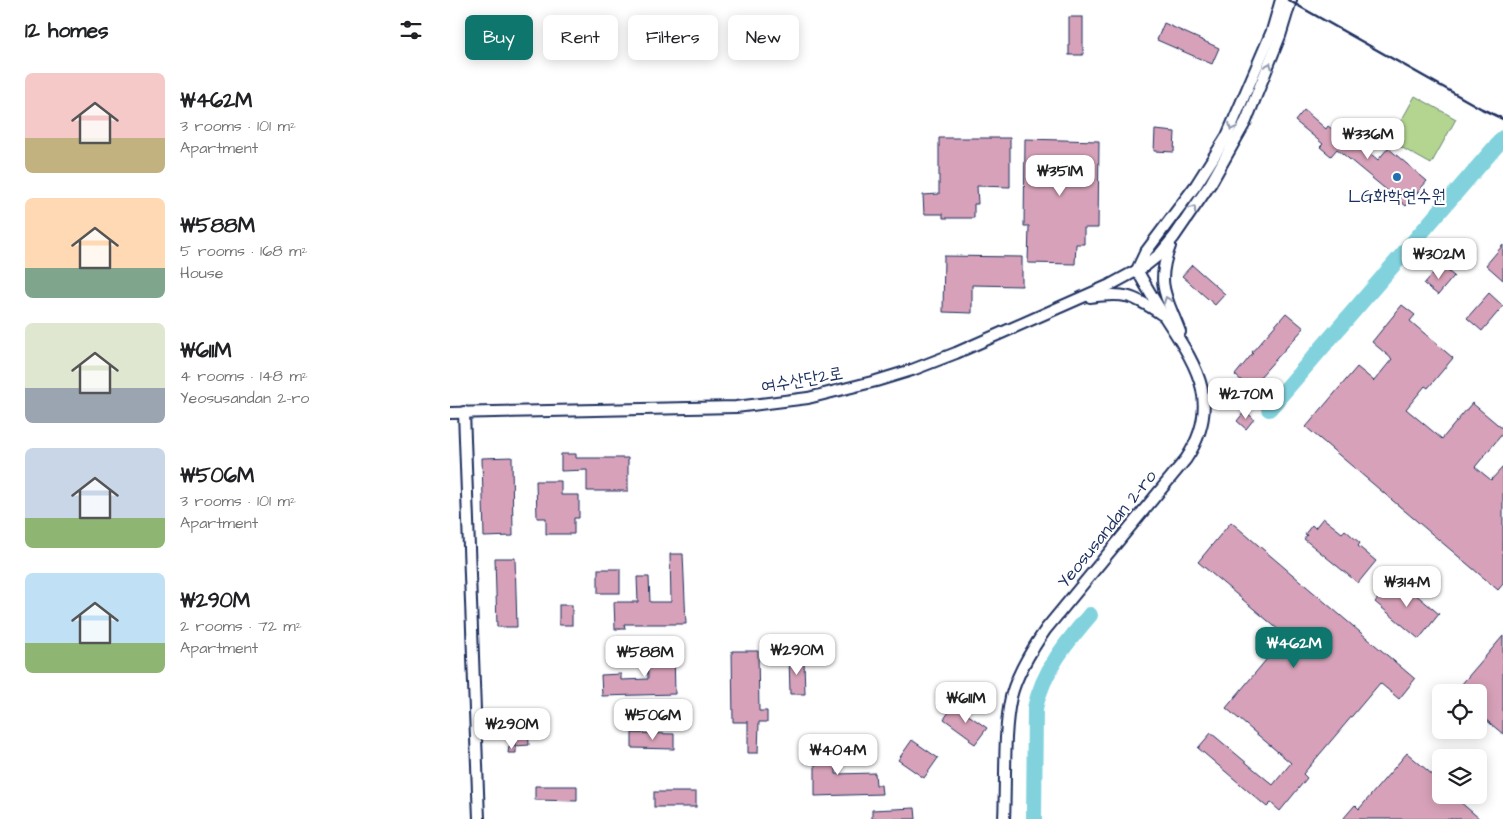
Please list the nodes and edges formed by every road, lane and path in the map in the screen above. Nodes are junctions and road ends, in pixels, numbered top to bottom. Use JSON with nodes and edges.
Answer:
{"nodes":[{"id":1,"x":1281,"y":0,"type":"edge"},
{"id":2,"x":1291,"y":0,"type":"edge"},
{"id":3,"x":1174,"y":237,"type":"junction"},
{"id":4,"x":1136,"y":270,"type":"junction"},
{"id":5,"x":1079,"y":299,"type":"junction"},
{"id":6,"x":1164,"y":316,"type":"junction"},
{"id":7,"x":1183,"y":345,"type":"junction"},
{"id":8,"x":464,"y":412,"type":"junction"},
{"id":9,"x":450,"y":413,"type":"edge"},
{"id":10,"x":479,"y":819,"type":"edge"},
{"id":11,"x":1004,"y":819,"type":"edge"}],
"edges":[{"from":1,"to":4,"type":"street","one_way":true},
{"from":3,"to":2,"type":"street","one_way":true},
{"from":3,"to":4,"type":"street","name":"여수산단2로"},
{"from":7,"to":3,"type":"street","one_way":true},
{"from":4,"to":5,"type":"street","name":"여수산단2로"},
{"from":4,"to":6,"type":"street","name":"Yeosusandan 2-ro"},
{"from":5,"to":6,"type":"street"},
{"from":5,"to":8,"type":"street","name":"여수산단2로"},
{"from":6,"to":7,"type":"street","name":"Yeosusandan 2-ro"},
{"from":7,"to":11,"type":"street","name":"Yeosusandan 2-ro"},
{"from":8,"to":9,"type":"street","name":"여수산단2로"},
{"from":8,"to":10,"type":"street"}]}
